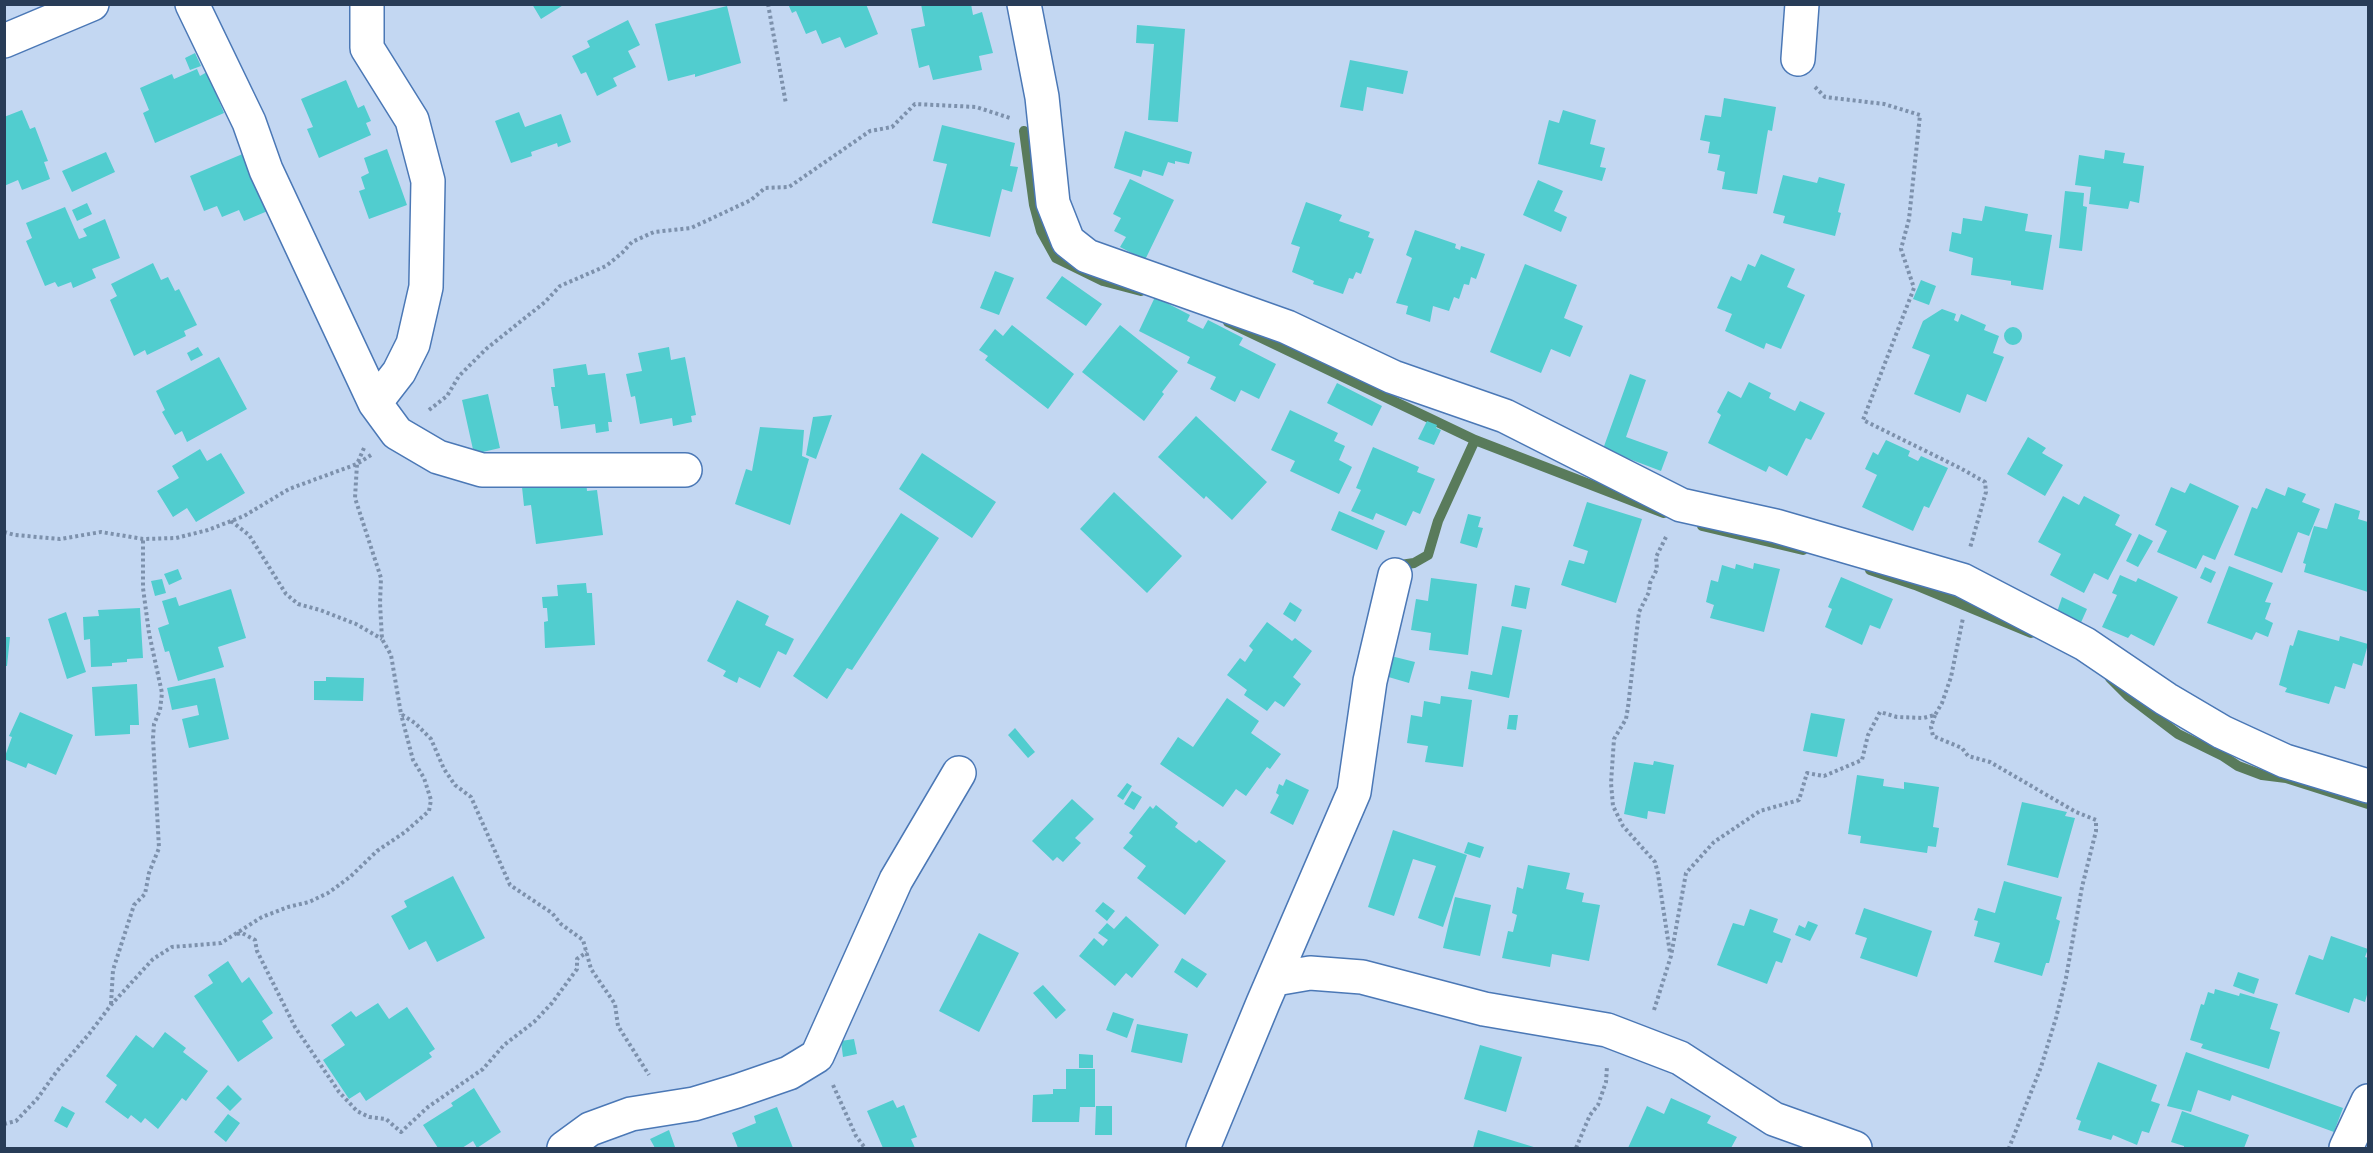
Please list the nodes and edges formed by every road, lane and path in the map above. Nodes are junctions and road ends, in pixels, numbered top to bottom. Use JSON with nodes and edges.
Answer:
{"nodes":[{"id":1,"x":92,"y":4,"type":"edge"},
{"id":2,"x":192,"y":4,"type":"edge"},
{"id":3,"x":367,"y":4,"type":"edge"},
{"id":4,"x":768,"y":4,"type":"edge"},
{"id":5,"x":1024,"y":4,"type":"edge"},
{"id":6,"x":1802,"y":4,"type":"edge"},
{"id":7,"x":4,"y":40,"type":"edge"},
{"id":8,"x":1798,"y":59,"type":"joint"},
{"id":9,"x":786,"y":104,"type":"dead end"},
{"id":10,"x":1044,"y":120,"type":"junction"},
{"id":11,"x":375,"y":403,"type":"junction"},
{"id":12,"x":401,"y":436,"type":"junction"},
{"id":13,"x":357,"y":464,"type":"junction"},
{"id":14,"x":685,"y":470,"type":"dead end"},
{"id":15,"x":1681,"y":505,"type":"junction"},
{"id":16,"x":231,"y":521,"type":"junction"},
{"id":17,"x":4,"y":532,"type":"edge"},
{"id":18,"x":144,"y":539,"type":"junction"},
{"id":19,"x":1395,"y":575,"type":"dead end"},
{"id":20,"x":1968,"y":583,"type":"junction"},
{"id":21,"x":382,"y":639,"type":"junction"},
{"id":22,"x":401,"y":714,"type":"junction"},
{"id":23,"x":1935,"y":715,"type":"junction"},
{"id":24,"x":959,"y":773,"type":"dead end"},
{"id":25,"x":2368,"y":786,"type":"edge"},
{"id":26,"x":236,"y":933,"type":"junction"},
{"id":27,"x":587,"y":952,"type":"junction"},
{"id":28,"x":1671,"y":956,"type":"junction"},
{"id":29,"x":1275,"y":979,"type":"junction"},
{"id":30,"x":111,"y":1005,"type":"junction"},
{"id":31,"x":1630,"y":1038,"type":"junction"},
{"id":32,"x":817,"y":1056,"type":"junction"},
{"id":33,"x":2368,"y":1101,"type":"edge"},
{"id":34,"x":665,"y":1108,"type":"junction"},
{"id":35,"x":4,"y":1124,"type":"edge"},
{"id":36,"x":564,"y":1149,"type":"edge"},
{"id":37,"x":865,"y":1149,"type":"edge"},
{"id":38,"x":1203,"y":1149,"type":"edge"},
{"id":39,"x":1576,"y":1149,"type":"edge"},
{"id":40,"x":1855,"y":1149,"type":"edge"},
{"id":41,"x":2009,"y":1149,"type":"edge"},
{"id":42,"x":2346,"y":1149,"type":"edge"}],
"edges":[{"from":1,"to":7,"type":"street"},
{"from":2,"to":11,"type":"street"},
{"from":3,"to":11,"type":"street"},
{"from":4,"to":9,"type":"path"},
{"from":5,"to":10,"type":"street"},
{"from":6,"to":8,"type":"street"},
{"from":8,"to":20,"type":"path"},
{"from":10,"to":12,"type":"path"},
{"from":10,"to":15,"type":"street"},
{"from":11,"to":12,"type":"street"},
{"from":11,"to":13,"type":"path"},
{"from":12,"to":13,"type":"path"},
{"from":12,"to":14,"type":"street"},
{"from":13,"to":16,"type":"path"},
{"from":13,"to":21,"type":"path"},
{"from":15,"to":20,"type":"street"},
{"from":15,"to":28,"type":"path"},
{"from":16,"to":18,"type":"path"},
{"from":16,"to":21,"type":"path"},
{"from":17,"to":18,"type":"path"},
{"from":18,"to":30,"type":"path"},
{"from":19,"to":29,"type":"street"},
{"from":20,"to":23,"type":"path"},
{"from":20,"to":25,"type":"street"},
{"from":21,"to":22,"type":"path"},
{"from":22,"to":26,"type":"path"},
{"from":22,"to":27,"type":"path"},
{"from":23,"to":28,"type":"path"},
{"from":23,"to":41,"type":"path"},
{"from":24,"to":32,"type":"street"},
{"from":26,"to":27,"type":"path"},
{"from":26,"to":30,"type":"path"},
{"from":27,"to":34,"type":"path"},
{"from":28,"to":31,"type":"path"},
{"from":29,"to":31,"type":"street"},
{"from":29,"to":38,"type":"street"},
{"from":30,"to":35,"type":"path"},
{"from":31,"to":39,"type":"path"},
{"from":31,"to":40,"type":"street"},
{"from":32,"to":34,"type":"street"},
{"from":32,"to":37,"type":"path"},
{"from":33,"to":42,"type":"street"},
{"from":34,"to":36,"type":"street"}]}
